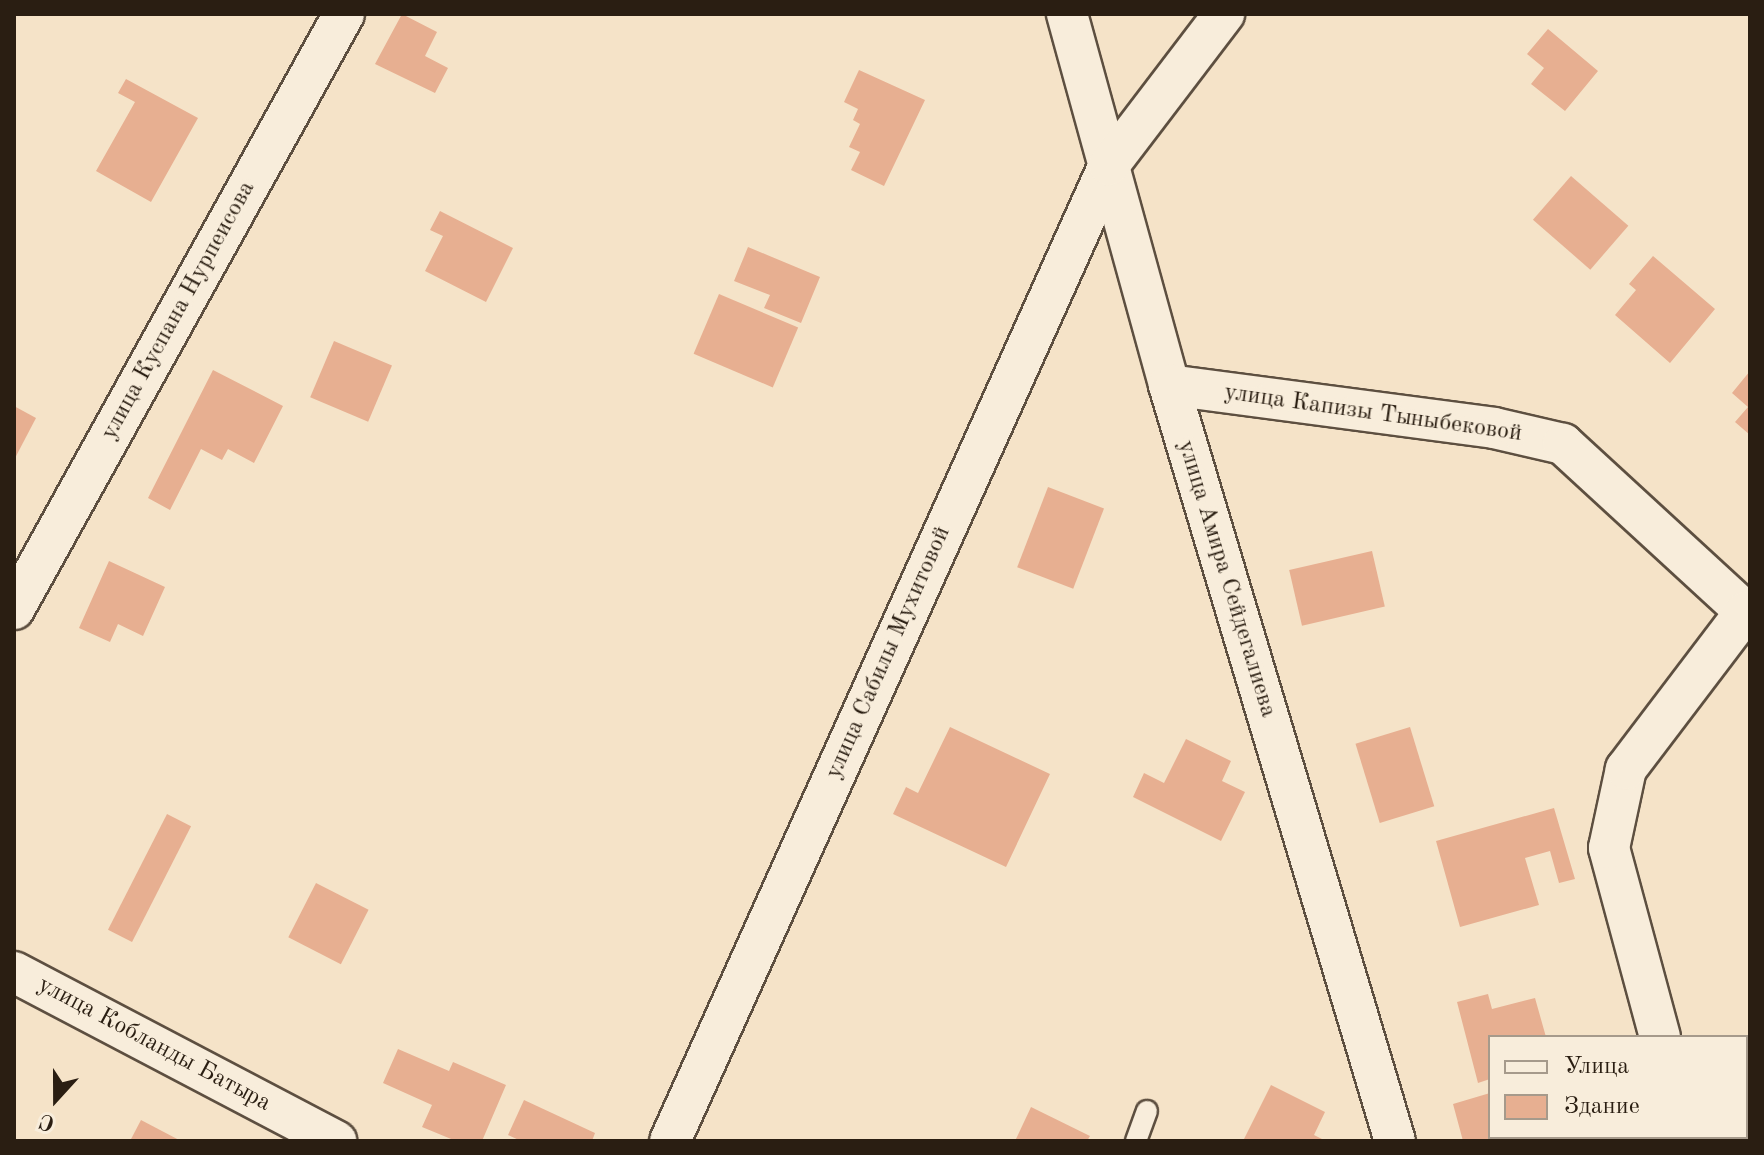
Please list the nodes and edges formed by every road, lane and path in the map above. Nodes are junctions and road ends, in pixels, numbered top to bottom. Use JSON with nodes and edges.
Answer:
{"nodes":[{"id":1,"x":344,"y":14,"type":"edge"},
{"id":2,"x":1067,"y":14,"type":"edge"},
{"id":3,"x":1224,"y":14,"type":"edge"},
{"id":4,"x":1109,"y":165,"type":"junction"},
{"id":5,"x":1169,"y":385,"type":"junction"},
{"id":6,"x":14,"y":609,"type":"edge"},
{"id":7,"x":1748,"y":614,"type":"edge"},
{"id":8,"x":14,"y":972,"type":"edge"},
{"id":9,"x":1659,"y":1035,"type":"edge"},
{"id":10,"x":1147,"y":1111,"type":"dead end"},
{"id":11,"x":336,"y":1141,"type":"edge"},
{"id":12,"x":670,"y":1141,"type":"edge"},
{"id":13,"x":1136,"y":1141,"type":"edge"},
{"id":14,"x":1395,"y":1141,"type":"edge"}],
"edges":[{"from":1,"to":6,"type":"street","name":"улица Куспана Нурпеисова"},
{"from":2,"to":4,"type":"street","name":"улица Амира Сейдегалиева"},
{"from":3,"to":4,"type":"street","name":"улица Сабилы Мухитовой"},
{"from":4,"to":5,"type":"street","name":"улица Амира Сейдегалиева"},
{"from":4,"to":12,"type":"street","name":"улица Сабилы Мухитовой"},
{"from":5,"to":7,"type":"street","name":"улица Капизы Тыныбековой"},
{"from":5,"to":14,"type":"street","name":"улица Амира Сейдегалиева"},
{"from":7,"to":9,"type":"street"},
{"from":8,"to":11,"type":"street","name":"улица Кобланды Батыра"},
{"from":10,"to":13,"type":"lane"}]}
